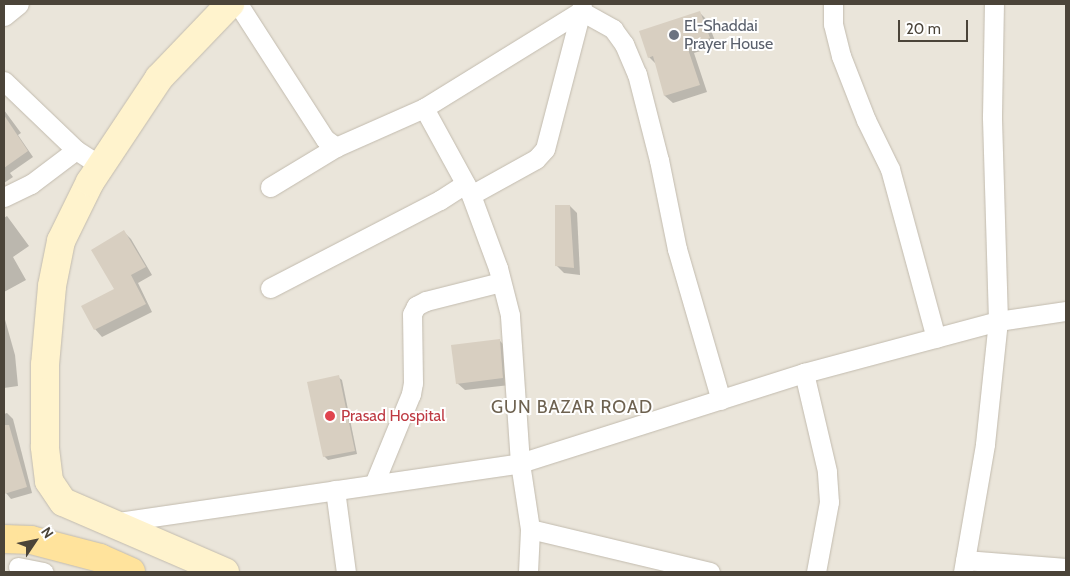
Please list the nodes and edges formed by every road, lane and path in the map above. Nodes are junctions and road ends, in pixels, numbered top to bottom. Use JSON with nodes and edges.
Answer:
{"nodes":[{"id":1,"x":19,"y":4,"type":"edge"},
{"id":2,"x":230,"y":4,"type":"edge"},
{"id":3,"x":238,"y":4,"type":"edge"},
{"id":4,"x":833,"y":4,"type":"edge"},
{"id":5,"x":994,"y":4,"type":"edge"},
{"id":6,"x":582,"y":8,"type":"edge"},
{"id":7,"x":4,"y":16,"type":"edge"},
{"id":8,"x":4,"y":81,"type":"edge"},
{"id":9,"x":424,"y":108,"type":"junction"},
{"id":10,"x":336,"y":147,"type":"junction"},
{"id":11,"x":76,"y":150,"type":"junction"},
{"id":12,"x":101,"y":166,"type":"junction"},
{"id":13,"x":270,"y":186,"type":"dead end"},
{"id":14,"x":468,"y":189,"type":"junction"},
{"id":15,"x":4,"y":197,"type":"edge"},
{"id":16,"x":501,"y":282,"type":"junction"},
{"id":17,"x":270,"y":288,"type":"dead end"},
{"id":18,"x":1066,"y":311,"type":"edge"},
{"id":19,"x":998,"y":321,"type":"junction"},
{"id":20,"x":936,"y":338,"type":"junction"},
{"id":21,"x":804,"y":374,"type":"junction"},
{"id":22,"x":721,"y":400,"type":"junction"},
{"id":23,"x":520,"y":464,"type":"junction"},
{"id":24,"x":374,"y":484,"type":"junction"},
{"id":25,"x":334,"y":490,"type":"junction"},
{"id":26,"x":109,"y":523,"type":"junction"},
{"id":27,"x":530,"y":529,"type":"junction"},
{"id":28,"x":4,"y":539,"type":"edge"},
{"id":29,"x":964,"y":566,"type":"edge"},
{"id":30,"x":18,"y":567,"type":"dead end"},
{"id":31,"x":1066,"y":568,"type":"edge"},
{"id":32,"x":44,"y":572,"type":"edge"},
{"id":33,"x":131,"y":572,"type":"edge"},
{"id":34,"x":224,"y":572,"type":"edge"},
{"id":35,"x":346,"y":572,"type":"edge"},
{"id":36,"x":528,"y":572,"type":"edge"},
{"id":37,"x":710,"y":572,"type":"edge"},
{"id":38,"x":816,"y":572,"type":"edge"}],
"edges":[{"from":1,"to":7,"type":"street"},
{"from":2,"to":12,"type":"main road"},
{"from":3,"to":10,"type":"street"},
{"from":4,"to":20,"type":"street"},
{"from":5,"to":19,"type":"street"},
{"from":6,"to":9,"type":"street"},
{"from":6,"to":14,"type":"street"},
{"from":6,"to":22,"type":"street"},
{"from":8,"to":11,"type":"street"},
{"from":9,"to":10,"type":"street"},
{"from":9,"to":14,"type":"street"},
{"from":10,"to":13,"type":"street"},
{"from":11,"to":12,"type":"street"},
{"from":11,"to":15,"type":"street"},
{"from":12,"to":26,"type":"main road"},
{"from":14,"to":16,"type":"street"},
{"from":14,"to":17,"type":"street"},
{"from":16,"to":23,"type":"street"},
{"from":16,"to":24,"type":"street"},
{"from":18,"to":19,"type":"street"},
{"from":19,"to":20,"type":"street"},
{"from":19,"to":29,"type":"street"},
{"from":20,"to":21,"type":"street"},
{"from":21,"to":22,"type":"street"},
{"from":21,"to":38,"type":"street"},
{"from":22,"to":23,"type":"street"},
{"from":23,"to":24,"type":"street"},
{"from":23,"to":27,"type":"street"},
{"from":24,"to":25,"type":"street"},
{"from":25,"to":26,"type":"street"},
{"from":25,"to":35,"type":"street"},
{"from":26,"to":34,"type":"main road"},
{"from":27,"to":36,"type":"street"},
{"from":27,"to":37,"type":"street"},
{"from":28,"to":33,"type":"main road"},
{"from":29,"to":31,"type":"street"},
{"from":30,"to":32,"type":"street"}]}
